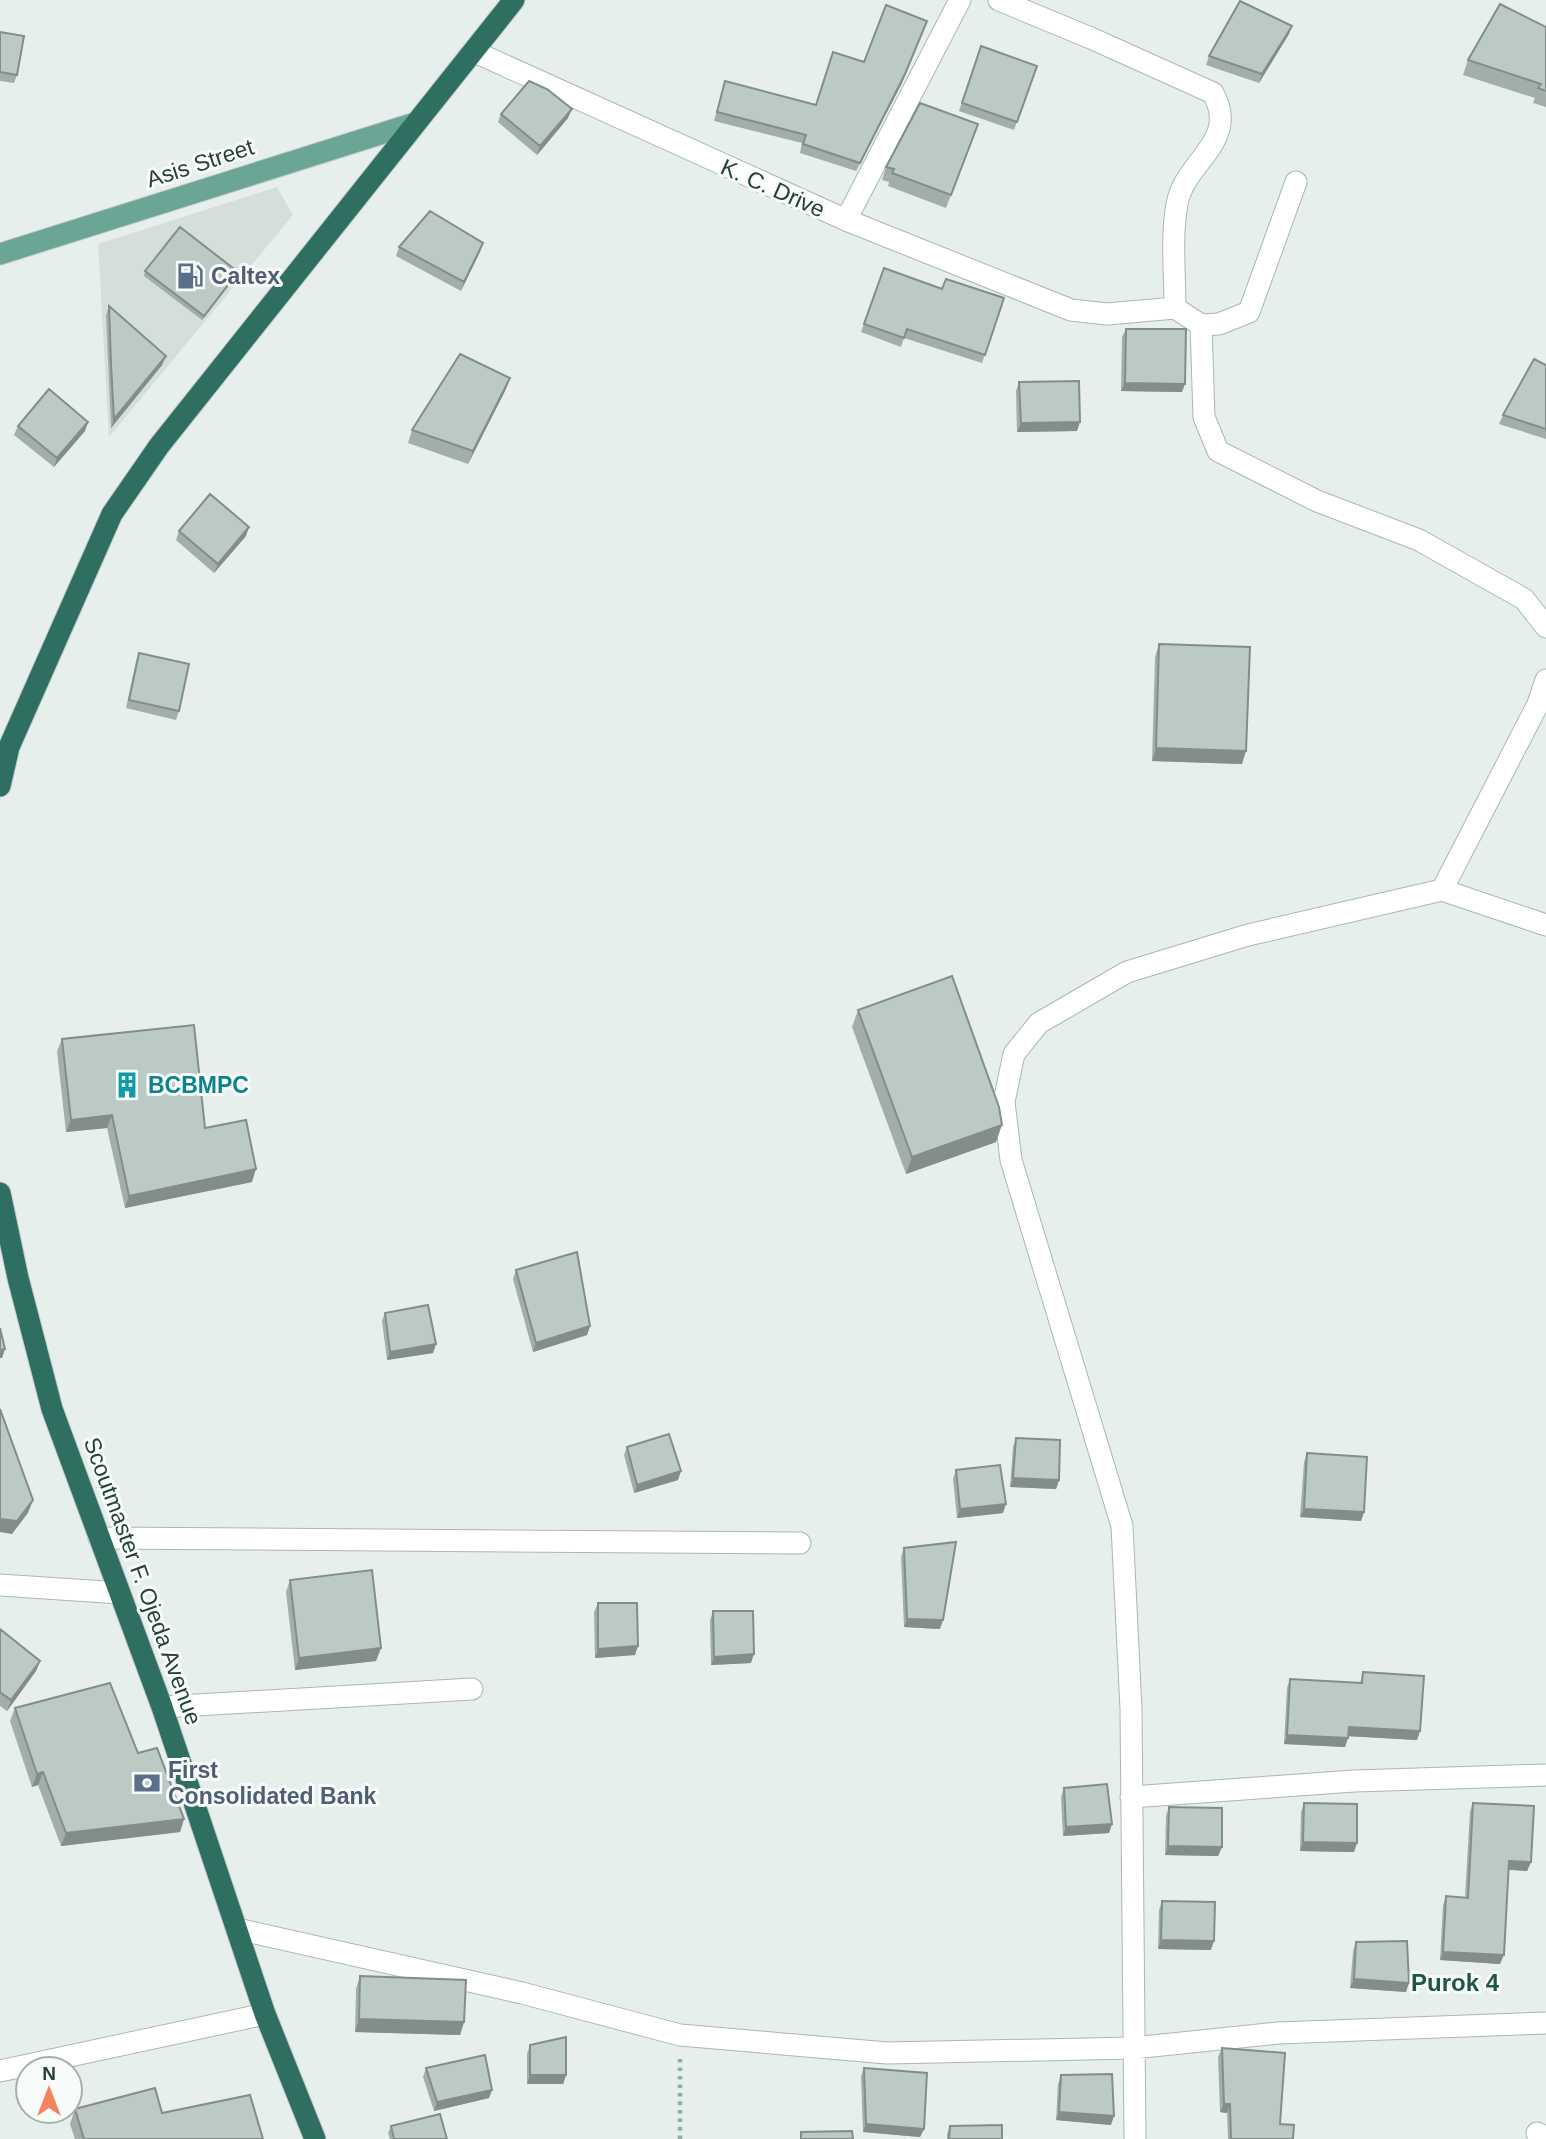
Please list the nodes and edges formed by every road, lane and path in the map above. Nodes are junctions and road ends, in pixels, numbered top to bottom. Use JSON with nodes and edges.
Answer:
{"nodes":[{"id":1,"x":514,"y":0,"type":"edge"},
{"id":2,"x":960,"y":0,"type":"edge"},
{"id":3,"x":999,"y":0,"type":"edge"},
{"id":4,"x":475,"y":52,"type":"junction"},
{"id":5,"x":415,"y":123,"type":"junction"},
{"id":6,"x":1296,"y":182,"type":"dead end"},
{"id":7,"x":846,"y":220,"type":"junction"},
{"id":8,"x":0,"y":254,"type":"edge"},
{"id":9,"x":1175,"y":308,"type":"junction"},
{"id":10,"x":1200,"y":325,"type":"junction"},
{"id":11,"x":1546,"y":627,"type":"edge"},
{"id":12,"x":1546,"y":680,"type":"edge"},
{"id":13,"x":0,"y":786,"type":"edge"},
{"id":14,"x":1442,"y":890,"type":"junction"},
{"id":15,"x":1546,"y":925,"type":"edge"},
{"id":16,"x":0,"y":1193,"type":"edge"},
{"id":17,"x":99,"y":1538,"type":"junction"},
{"id":18,"x":800,"y":1543,"type":"dead end"},
{"id":19,"x":0,"y":1585,"type":"edge"},
{"id":20,"x":120,"y":1593,"type":"junction"},
{"id":21,"x":472,"y":1689,"type":"dead end"},
{"id":22,"x":162,"y":1707,"type":"junction"},
{"id":23,"x":1546,"y":1775,"type":"edge"},
{"id":24,"x":1131,"y":1797,"type":"junction"},
{"id":25,"x":237,"y":1929,"type":"junction"},
{"id":26,"x":265,"y":2014,"type":"junction"},
{"id":27,"x":1546,"y":2023,"type":"edge"},
{"id":28,"x":680,"y":2035,"type":"junction"},
{"id":29,"x":1133,"y":2048,"type":"junction"},
{"id":30,"x":0,"y":2071,"type":"edge"},
{"id":31,"x":315,"y":2139,"type":"edge"},
{"id":32,"x":680,"y":2139,"type":"edge"},
{"id":33,"x":1135,"y":2139,"type":"edge"}],
"edges":[{"from":1,"to":4,"type":"highway"},
{"from":2,"to":7,"type":"street","name":"K. C. Drive"},
{"from":3,"to":9,"type":"street"},
{"from":4,"to":5,"type":"highway"},
{"from":4,"to":7,"type":"street","name":"K. C. Drive"},
{"from":5,"to":8,"type":"main road","name":"Asis Street"},
{"from":5,"to":13,"type":"highway"},
{"from":6,"to":10,"type":"street"},
{"from":7,"to":9,"type":"street"},
{"from":9,"to":10,"type":"street"},
{"from":10,"to":11,"type":"street"},
{"from":12,"to":14,"type":"street"},
{"from":14,"to":15,"type":"street"},
{"from":14,"to":24,"type":"street"},
{"from":16,"to":17,"type":"highway","name":"Scoutmaster F. Ojeda Avenue"},
{"from":17,"to":18,"type":"street"},
{"from":17,"to":20,"type":"highway","name":"Scoutmaster F. Ojeda Avenue"},
{"from":19,"to":20,"type":"street"},
{"from":20,"to":22,"type":"highway","name":"Scoutmaster F. Ojeda Avenue"},
{"from":21,"to":22,"type":"street"},
{"from":22,"to":25,"type":"highway","name":"Scoutmaster F. Ojeda Avenue"},
{"from":23,"to":24,"type":"street"},
{"from":24,"to":29,"type":"street"},
{"from":25,"to":26,"type":"highway","name":"Scoutmaster F. Ojeda Avenue"},
{"from":25,"to":28,"type":"street"},
{"from":26,"to":30,"type":"street"},
{"from":26,"to":31,"type":"highway","name":"Scoutmaster F. Ojeda Avenue"},
{"from":27,"to":29,"type":"street"},
{"from":28,"to":29,"type":"street"},
{"from":28,"to":32,"type":"path"},
{"from":29,"to":33,"type":"street"}]}
